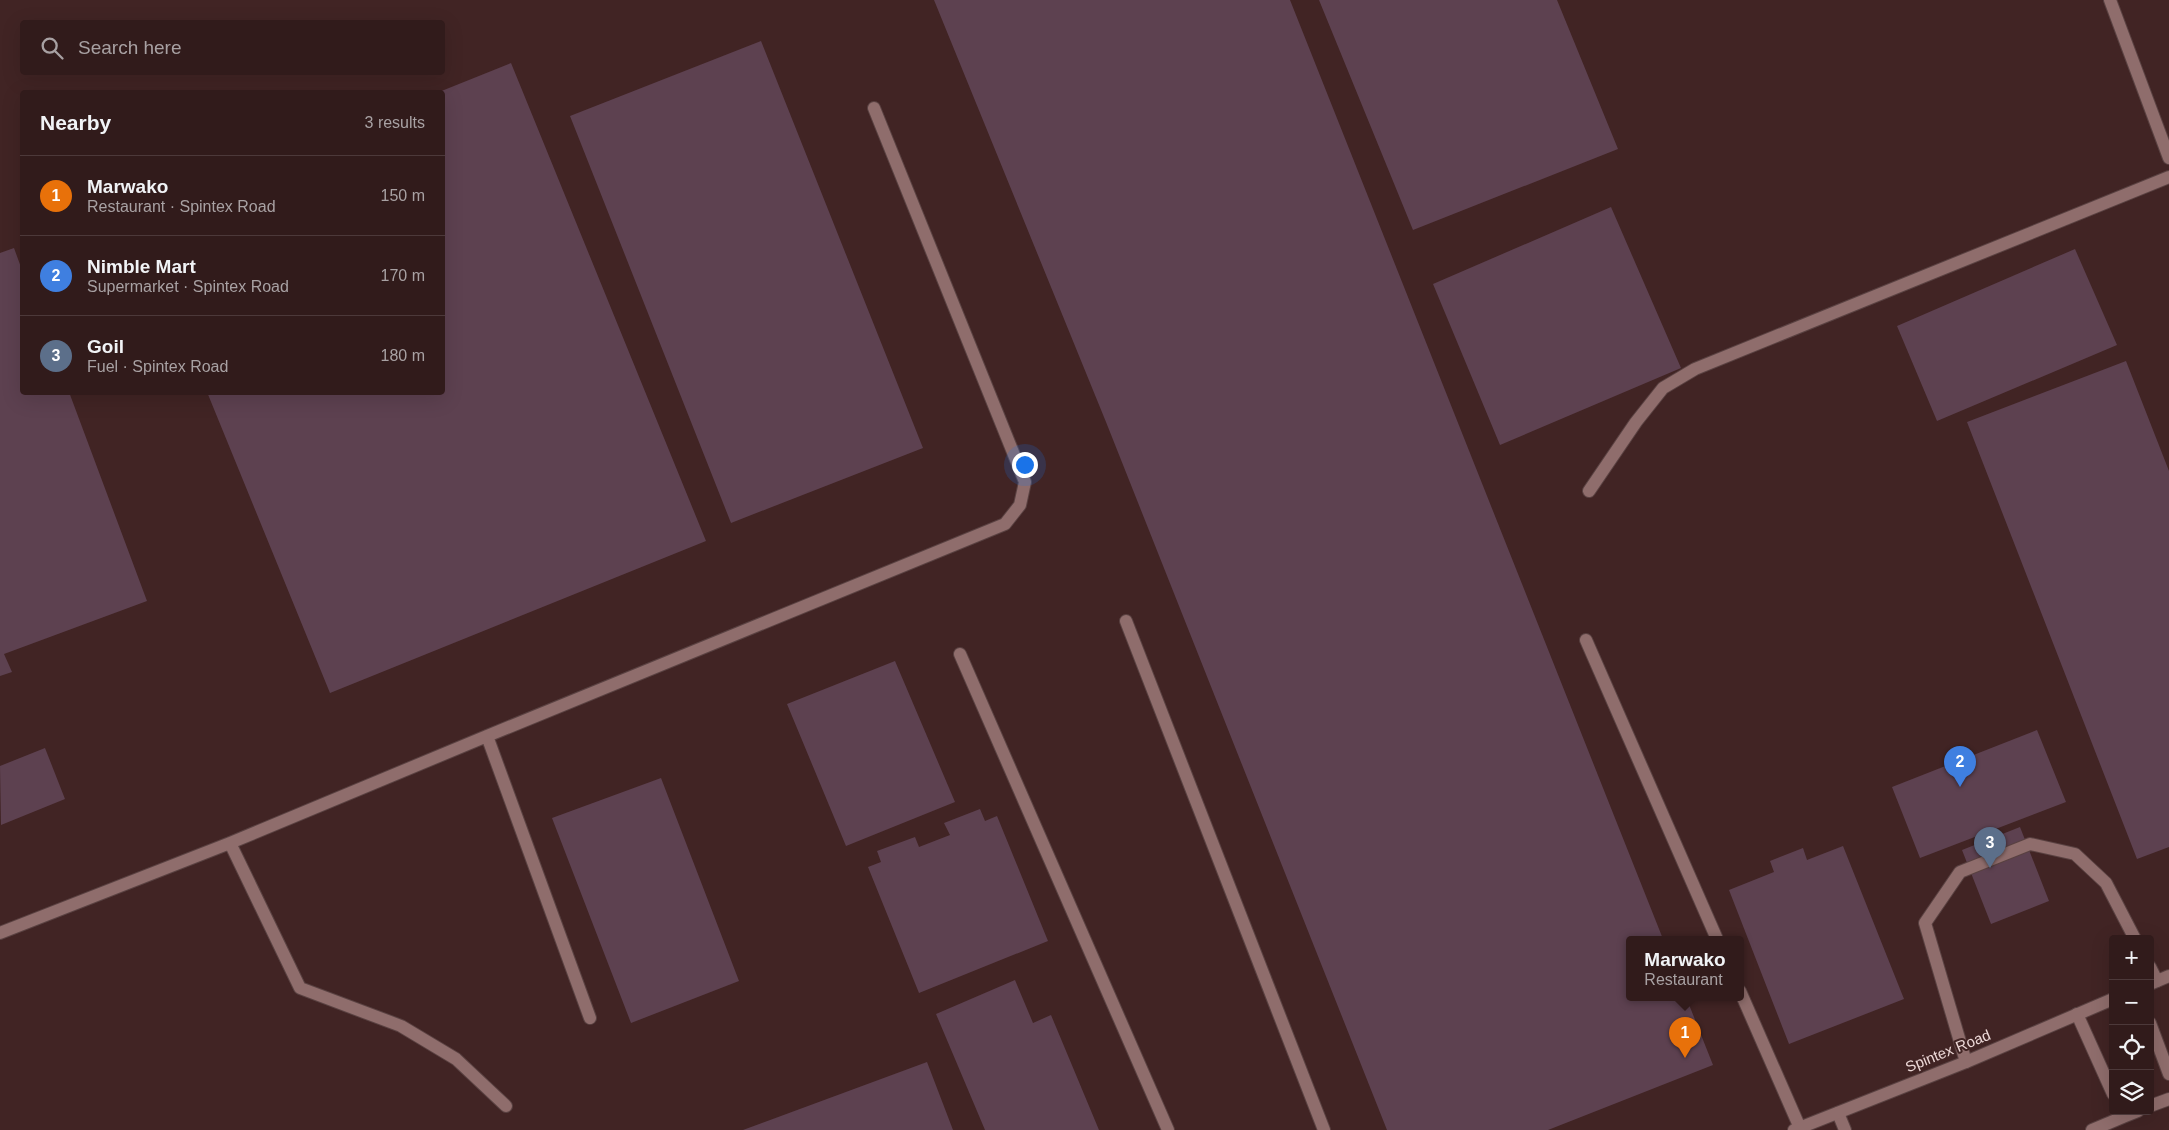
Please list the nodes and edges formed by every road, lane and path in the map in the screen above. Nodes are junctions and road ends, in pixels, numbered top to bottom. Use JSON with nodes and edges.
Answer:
{"nodes":[{"id":1,"x":2110,"y":0,"type":"edge"},
{"id":2,"x":874,"y":108,"type":"dead end"},
{"id":3,"x":2169,"y":158,"type":"edge"},
{"id":4,"x":2169,"y":177,"type":"edge"},
{"id":5,"x":1589,"y":491,"type":"dead end"},
{"id":6,"x":1126,"y":621,"type":"dead end"},
{"id":7,"x":1586,"y":640,"type":"dead end"},
{"id":8,"x":960,"y":654,"type":"dead end"},
{"id":9,"x":487,"y":736,"type":"junction"},
{"id":10,"x":230,"y":843,"type":"junction"},
{"id":11,"x":0,"y":933,"type":"edge"},
{"id":12,"x":2134,"y":935,"type":"edge"},
{"id":13,"x":1716,"y":936,"type":"edge"},
{"id":14,"x":1744,"y":1001,"type":"edge"},
{"id":15,"x":2109,"y":1001,"type":"edge"},
{"id":16,"x":2077,"y":1014,"type":"junction"},
{"id":17,"x":590,"y":1018,"type":"dead end"},
{"id":18,"x":2151,"y":1025,"type":"edge"},
{"id":19,"x":1966,"y":1062,"type":"junction"},
{"id":20,"x":2169,"y":1074,"type":"edge"},
{"id":21,"x":2109,"y":1085,"type":"edge"},
{"id":22,"x":2169,"y":1099,"type":"edge"},
{"id":23,"x":2154,"y":1105,"type":"edge"},
{"id":24,"x":506,"y":1106,"type":"dead end"},
{"id":25,"x":1838,"y":1113,"type":"junction"},
{"id":26,"x":2120,"y":1115,"type":"edge"},
{"id":27,"x":1797,"y":1129,"type":"edge"},
{"id":28,"x":1168,"y":1130,"type":"edge"},
{"id":29,"x":1324,"y":1130,"type":"edge"},
{"id":30,"x":1845,"y":1130,"type":"edge"},
{"id":31,"x":2092,"y":1130,"type":"edge"}],
"edges":[{"from":1,"to":3,"type":"main road"},
{"from":2,"to":9,"type":"main road"},
{"from":4,"to":5,"type":"main road"},
{"from":6,"to":29,"type":"main road"},
{"from":7,"to":13,"type":"main road"},
{"from":8,"to":28,"type":"main road"},
{"from":9,"to":10,"type":"main road"},
{"from":9,"to":17,"type":"main road"},
{"from":10,"to":11,"type":"main road"},
{"from":10,"to":24,"type":"main road"},
{"from":12,"to":19,"type":"main road"},
{"from":14,"to":27,"type":"main road"},
{"from":15,"to":16,"type":"main road","name":"Spintex Road"},
{"from":16,"to":19,"type":"main road","name":"Spintex Road"},
{"from":16,"to":21,"type":"main road"},
{"from":18,"to":20,"type":"main road"},
{"from":19,"to":25,"type":"main road","name":"Spintex Road"},
{"from":22,"to":23,"type":"main road"},
{"from":25,"to":27,"type":"main road","name":"Spintex Road"},
{"from":25,"to":30,"type":"main road"},
{"from":26,"to":31,"type":"main road"}]}
